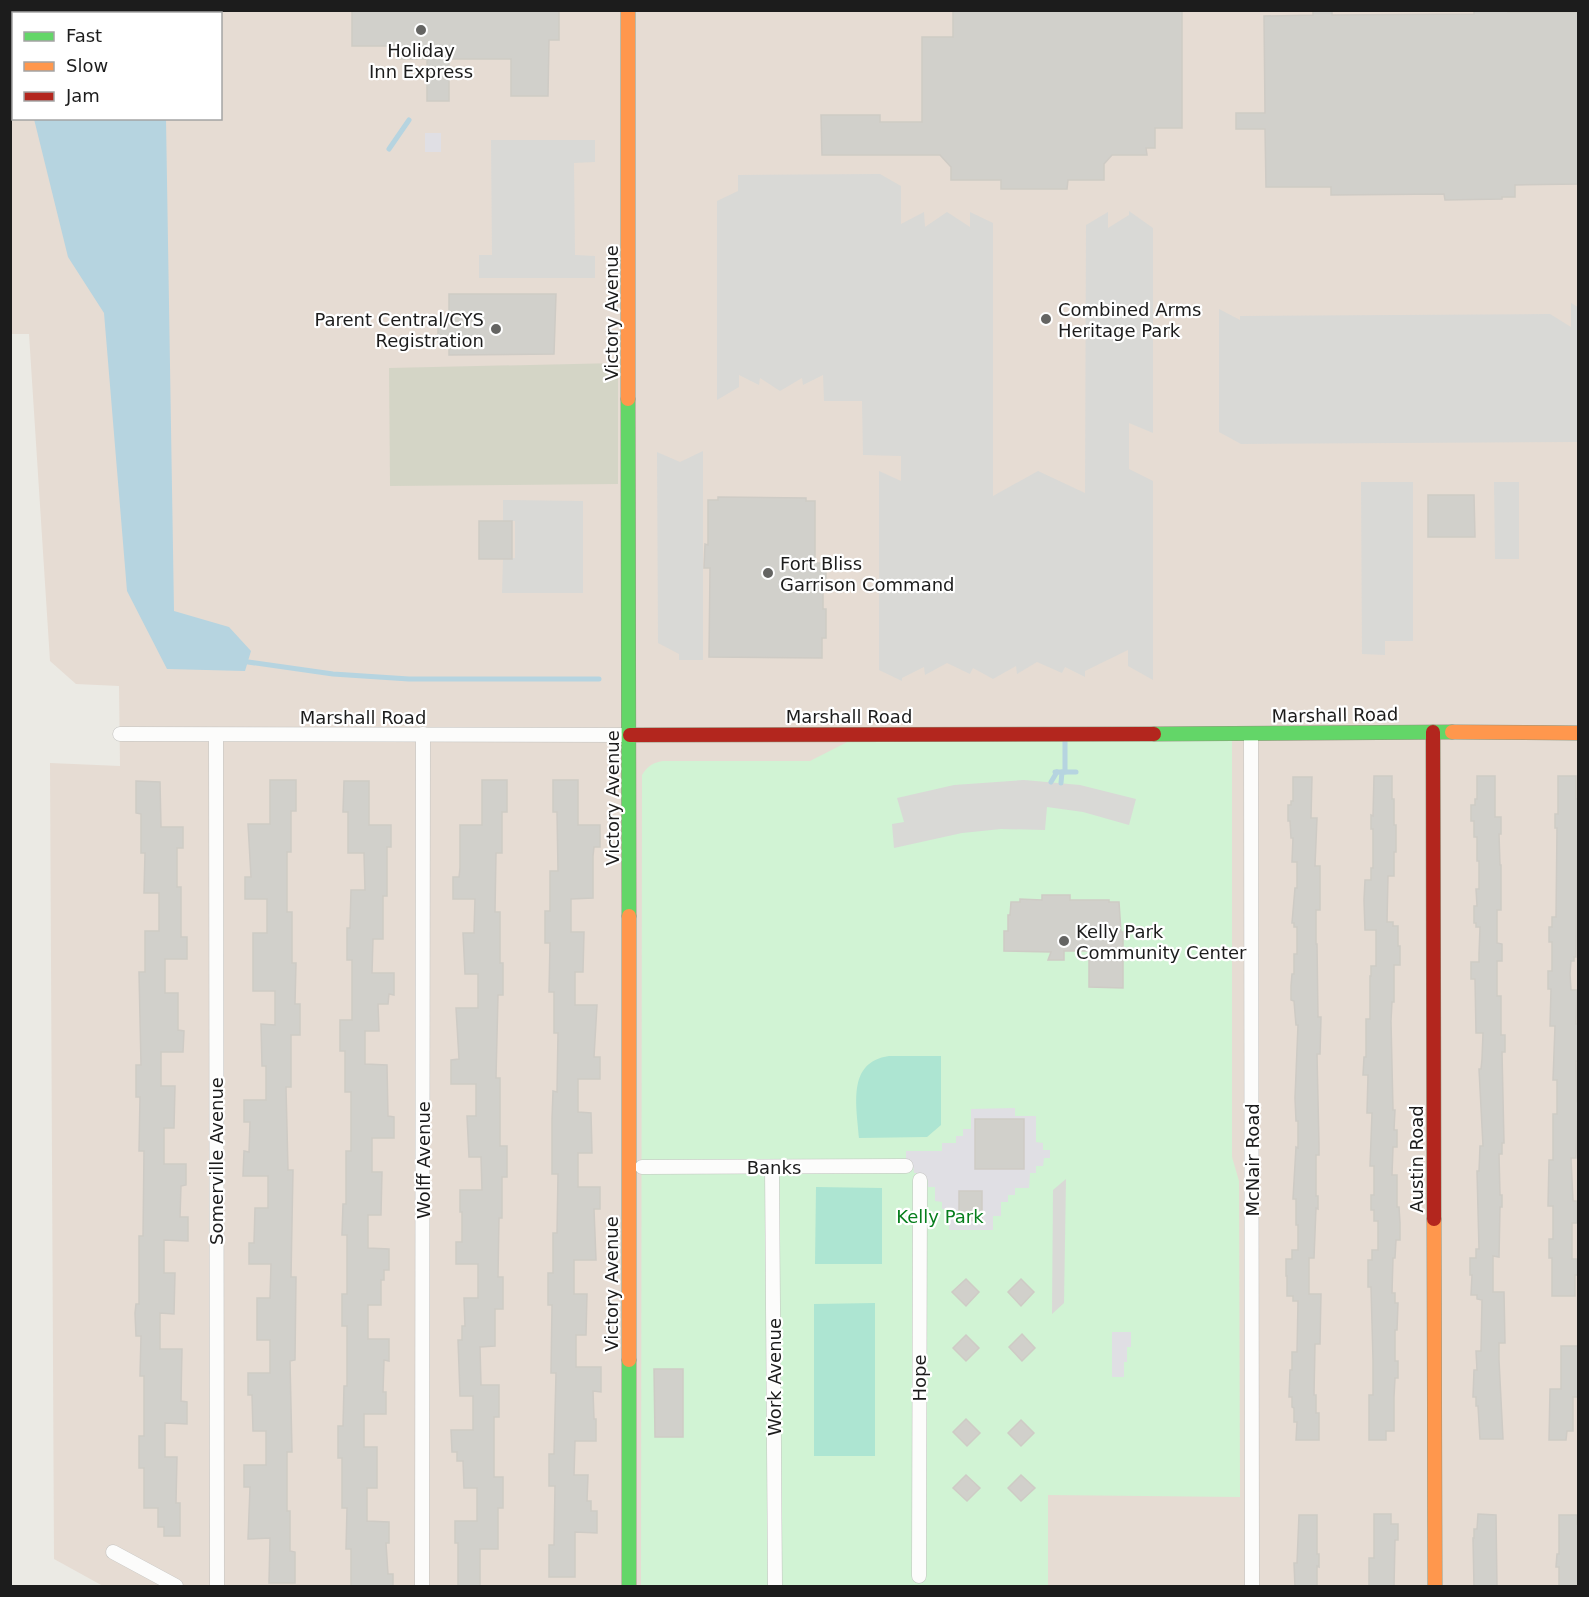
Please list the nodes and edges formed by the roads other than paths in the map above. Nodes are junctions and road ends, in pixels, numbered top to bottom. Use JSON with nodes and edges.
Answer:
{"nodes":[{"id":1,"x":628,"y":10,"type":"edge"},
{"id":2,"x":1433,"y":732,"type":"junction"},
{"id":3,"x":1578,"y":733,"type":"edge"},
{"id":4,"x":120,"y":734,"type":"dead end"},
{"id":5,"x":423,"y":734,"type":"junction"},
{"id":6,"x":1251,"y":734,"type":"junction"},
{"id":7,"x":216,"y":735,"type":"junction"},
{"id":8,"x":630,"y":735,"type":"junction"},
{"id":9,"x":906,"y":1166,"type":"dead end"},
{"id":10,"x":642,"y":1167,"type":"dead end"},
{"id":11,"x":772,"y":1167,"type":"junction"},
{"id":12,"x":920,"y":1180,"type":"dead end"},
{"id":13,"x":113,"y":1552,"type":"dead end"},
{"id":14,"x":919,"y":1576,"type":"dead end"},
{"id":15,"x":176,"y":1587,"type":"edge"},
{"id":16,"x":217,"y":1587,"type":"edge"},
{"id":17,"x":422,"y":1587,"type":"edge"},
{"id":18,"x":629,"y":1587,"type":"edge"},
{"id":19,"x":775,"y":1587,"type":"edge"},
{"id":20,"x":1252,"y":1587,"type":"edge"},
{"id":21,"x":1435,"y":1587,"type":"edge"}],
"edges":[{"from":1,"to":8,"type":"street","name":"Victory Avenue"},
{"from":2,"to":3,"type":"street","name":"Marshall Road"},
{"from":2,"to":6,"type":"street","name":"Marshall Road"},
{"from":2,"to":21,"type":"street","name":"Austin Road"},
{"from":4,"to":7,"type":"street","name":"Marshall Road"},
{"from":5,"to":7,"type":"street","name":"Marshall Road"},
{"from":5,"to":8,"type":"street","name":"Marshall Road"},
{"from":5,"to":17,"type":"street","name":"Wolff Avenue"},
{"from":6,"to":8,"type":"street","name":"Marshall Road"},
{"from":6,"to":20,"type":"street","name":"McNair Road"},
{"from":7,"to":16,"type":"street","name":"Somerville Avenue"},
{"from":8,"to":18,"type":"street","name":"Victory Avenue"},
{"from":9,"to":11,"type":"street","name":"Banks"},
{"from":10,"to":11,"type":"street","name":"Banks"},
{"from":11,"to":19,"type":"street","name":"Work Avenue"},
{"from":12,"to":14,"type":"street","name":"Hope"},
{"from":13,"to":15,"type":"street"}]}
